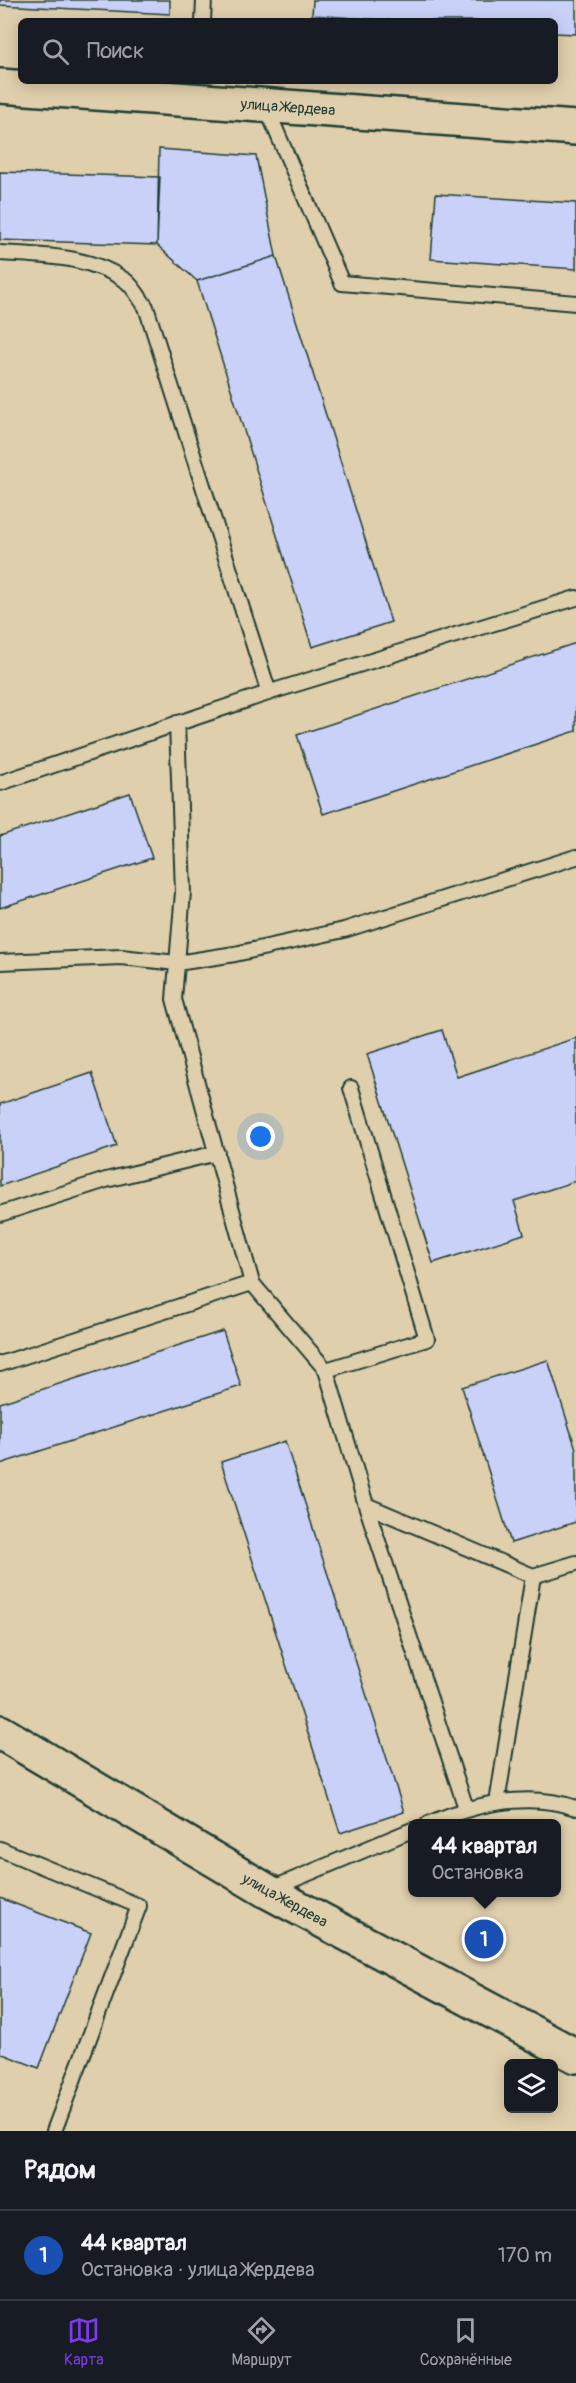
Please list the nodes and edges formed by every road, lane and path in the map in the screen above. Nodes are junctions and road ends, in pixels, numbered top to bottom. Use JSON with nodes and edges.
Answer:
{"nodes":[{"id":1,"x":204,"y":0,"type":"edge"},
{"id":2,"x":203,"y":18,"type":"edge"},
{"id":3,"x":0,"y":86,"type":"edge"},
{"id":4,"x":265,"y":105,"type":"junction"},
{"id":5,"x":576,"y":128,"type":"edge"},
{"id":6,"x":0,"y":253,"type":"edge"},
{"id":7,"x":576,"y":303,"type":"edge"},
{"id":8,"x":576,"y":598,"type":"edge"},
{"id":9,"x":269,"y":693,"type":"junction"},
{"id":10,"x":177,"y":723,"type":"junction"},
{"id":11,"x":0,"y":783,"type":"edge"},
{"id":12,"x":576,"y":857,"type":"edge"},
{"id":13,"x":0,"y":962,"type":"edge"},
{"id":14,"x":177,"y":963,"type":"junction"},
{"id":15,"x":351,"y":1088,"type":"dead end"},
{"id":16,"x":217,"y":1153,"type":"junction"},
{"id":17,"x":0,"y":1214,"type":"edge"},
{"id":18,"x":252,"y":1283,"type":"junction"},
{"id":19,"x":0,"y":1364,"type":"edge"},
{"id":20,"x":326,"y":1370,"type":"junction"},
{"id":21,"x":366,"y":1505,"type":"junction"},
{"id":22,"x":576,"y":1563,"type":"edge"},
{"id":23,"x":533,"y":1576,"type":"junction"},
{"id":24,"x":0,"y":1732,"type":"edge"},
{"id":25,"x":497,"y":1803,"type":"junction"},
{"id":26,"x":466,"y":1808,"type":"junction"},
{"id":27,"x":576,"y":1808,"type":"edge"},
{"id":28,"x":440,"y":1819,"type":"edge"},
{"id":29,"x":408,"y":1832,"type":"edge"},
{"id":30,"x":0,"y":1849,"type":"edge"},
{"id":31,"x":267,"y":1891,"type":"junction"},
{"id":32,"x":576,"y":2056,"type":"edge"},
{"id":33,"x":54,"y":2131,"type":"edge"}],
"edges":[{"from":1,"to":2,"type":"lane"},
{"from":3,"to":4,"type":"main road","name":"улица Жердева"},
{"from":4,"to":5,"type":"main road","name":"улица Жердева"},
{"from":4,"to":7,"type":"lane"},
{"from":6,"to":9,"type":"lane"},
{"from":8,"to":9,"type":"lane"},
{"from":9,"to":10,"type":"lane"},
{"from":10,"to":11,"type":"lane"},
{"from":10,"to":14,"type":"lane"},
{"from":12,"to":14,"type":"lane"},
{"from":13,"to":14,"type":"lane"},
{"from":14,"to":16,"type":"lane"},
{"from":15,"to":20,"type":"lane"},
{"from":16,"to":17,"type":"lane"},
{"from":16,"to":18,"type":"lane"},
{"from":18,"to":19,"type":"lane"},
{"from":18,"to":20,"type":"lane"},
{"from":20,"to":21,"type":"lane"},
{"from":21,"to":23,"type":"lane"},
{"from":21,"to":26,"type":"lane"},
{"from":22,"to":23,"type":"lane"},
{"from":23,"to":25,"type":"lane"},
{"from":24,"to":31,"type":"main road","name":"улица Жердева"},
{"from":25,"to":26,"type":"lane"},
{"from":25,"to":27,"type":"lane"},
{"from":26,"to":28,"type":"lane"},
{"from":29,"to":31,"type":"lane"},
{"from":30,"to":33,"type":"lane"},
{"from":31,"to":32,"type":"main road","name":"улица Жердева"}]}
